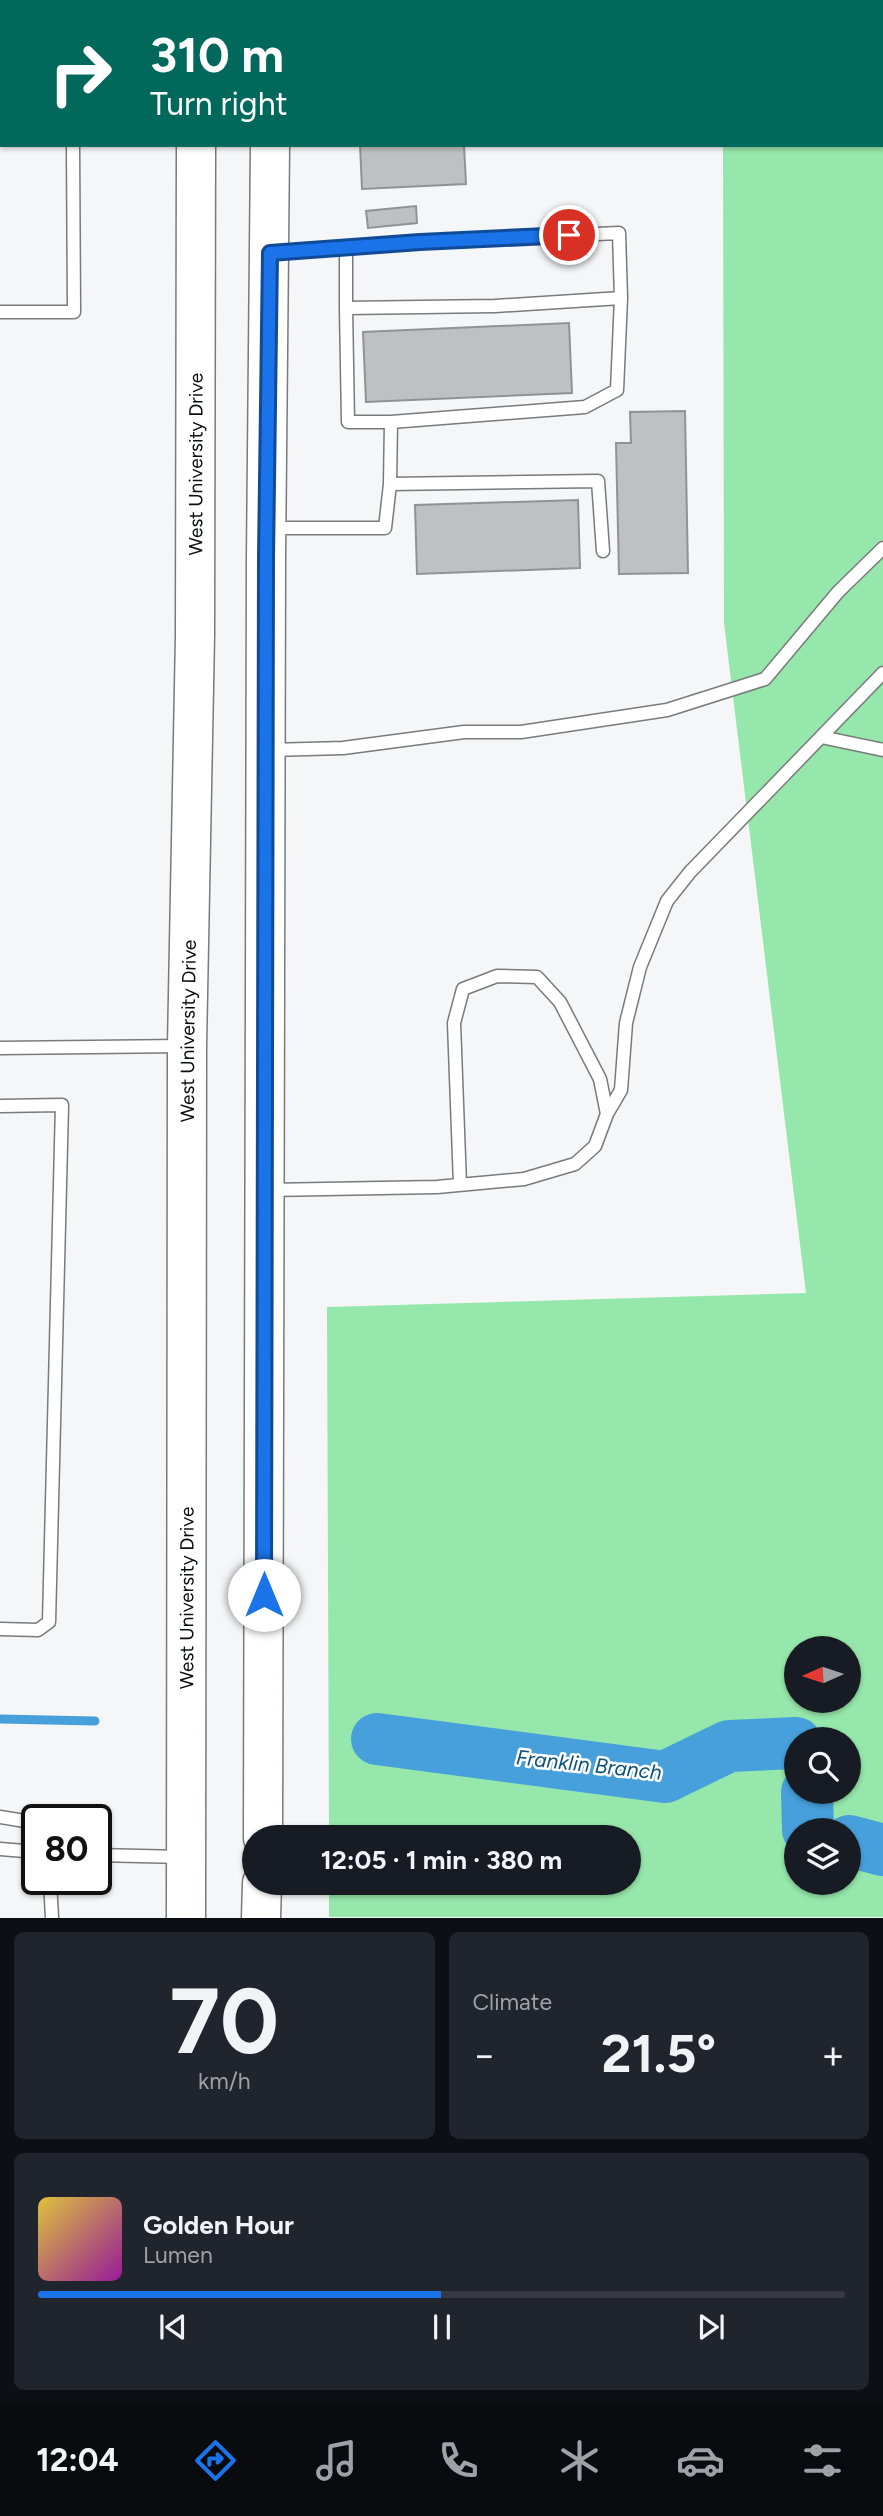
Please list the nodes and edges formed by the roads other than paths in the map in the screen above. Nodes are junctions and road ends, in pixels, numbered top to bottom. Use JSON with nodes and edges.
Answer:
{"nodes":[{"id":1,"x":73,"y":147,"type":"edge"},
{"id":2,"x":196,"y":147,"type":"edge"},
{"id":3,"x":270,"y":147,"type":"edge"},
{"id":4,"x":346,"y":249,"type":"junction"},
{"id":5,"x":270,"y":253,"type":"junction"},
{"id":6,"x":621,"y":298,"type":"junction"},
{"id":7,"x":346,"y":308,"type":"junction"},
{"id":8,"x":0,"y":312,"type":"edge"},
{"id":9,"x":391,"y":422,"type":"junction"},
{"id":10,"x":390,"y":484,"type":"junction"},
{"id":11,"x":268,"y":528,"type":"junction"},
{"id":12,"x":883,"y":548,"type":"edge"},
{"id":13,"x":603,"y":551,"type":"dead end"},
{"id":14,"x":883,"y":673,"type":"edge"},
{"id":15,"x":821,"y":737,"type":"junction"},
{"id":16,"x":266,"y":750,"type":"junction"},
{"id":17,"x":883,"y":750,"type":"edge"},
{"id":18,"x":187,"y":1046,"type":"junction"},
{"id":19,"x":0,"y":1048,"type":"edge"},
{"id":20,"x":0,"y":1106,"type":"edge"},
{"id":21,"x":607,"y":1114,"type":"junction"},
{"id":22,"x":460,"y":1185,"type":"junction"},
{"id":23,"x":265,"y":1190,"type":"junction"},
{"id":24,"x":0,"y":1629,"type":"edge"},
{"id":25,"x":0,"y":1817,"type":"edge"},
{"id":26,"x":21,"y":1820,"type":"edge"},
{"id":27,"x":263,"y":1825,"type":"edge"},
{"id":28,"x":0,"y":1849,"type":"edge"},
{"id":29,"x":21,"y":1851,"type":"edge"},
{"id":30,"x":112,"y":1855,"type":"edge"},
{"id":31,"x":186,"y":1857,"type":"junction"},
{"id":32,"x":51,"y":1895,"type":"edge"},
{"id":33,"x":262,"y":1895,"type":"edge"},
{"id":34,"x":52,"y":1917,"type":"edge"},
{"id":35,"x":186,"y":1917,"type":"edge"},
{"id":36,"x":261,"y":1917,"type":"edge"}],
"edges":[{"from":1,"to":8,"type":"lane"},
{"from":2,"to":18,"type":"highway","name":"West University Drive"},
{"from":3,"to":5,"type":"highway"},
{"from":4,"to":5,"type":"lane"},
{"from":4,"to":6,"type":"lane"},
{"from":4,"to":7,"type":"lane"},
{"from":5,"to":11,"type":"highway"},
{"from":6,"to":7,"type":"lane"},
{"from":6,"to":9,"type":"lane"},
{"from":7,"to":9,"type":"lane"},
{"from":9,"to":10,"type":"lane"},
{"from":10,"to":11,"type":"lane"},
{"from":10,"to":13,"type":"lane"},
{"from":11,"to":16,"type":"highway"},
{"from":12,"to":16,"type":"lane"},
{"from":14,"to":15,"type":"lane"},
{"from":15,"to":17,"type":"lane"},
{"from":15,"to":21,"type":"lane"},
{"from":16,"to":23,"type":"highway"},
{"from":18,"to":19,"type":"lane"},
{"from":18,"to":31,"type":"highway","name":"West University Drive"},
{"from":20,"to":24,"type":"lane"},
{"from":21,"to":22,"type":"lane"},
{"from":21,"to":22,"type":"lane"},
{"from":22,"to":23,"type":"lane"},
{"from":23,"to":27,"type":"highway"},
{"from":25,"to":26,"type":"lane"},
{"from":28,"to":29,"type":"lane"},
{"from":30,"to":31,"type":"lane"},
{"from":31,"to":35,"type":"highway","name":"West University Drive"},
{"from":32,"to":34,"type":"lane"},
{"from":33,"to":36,"type":"highway"}]}
